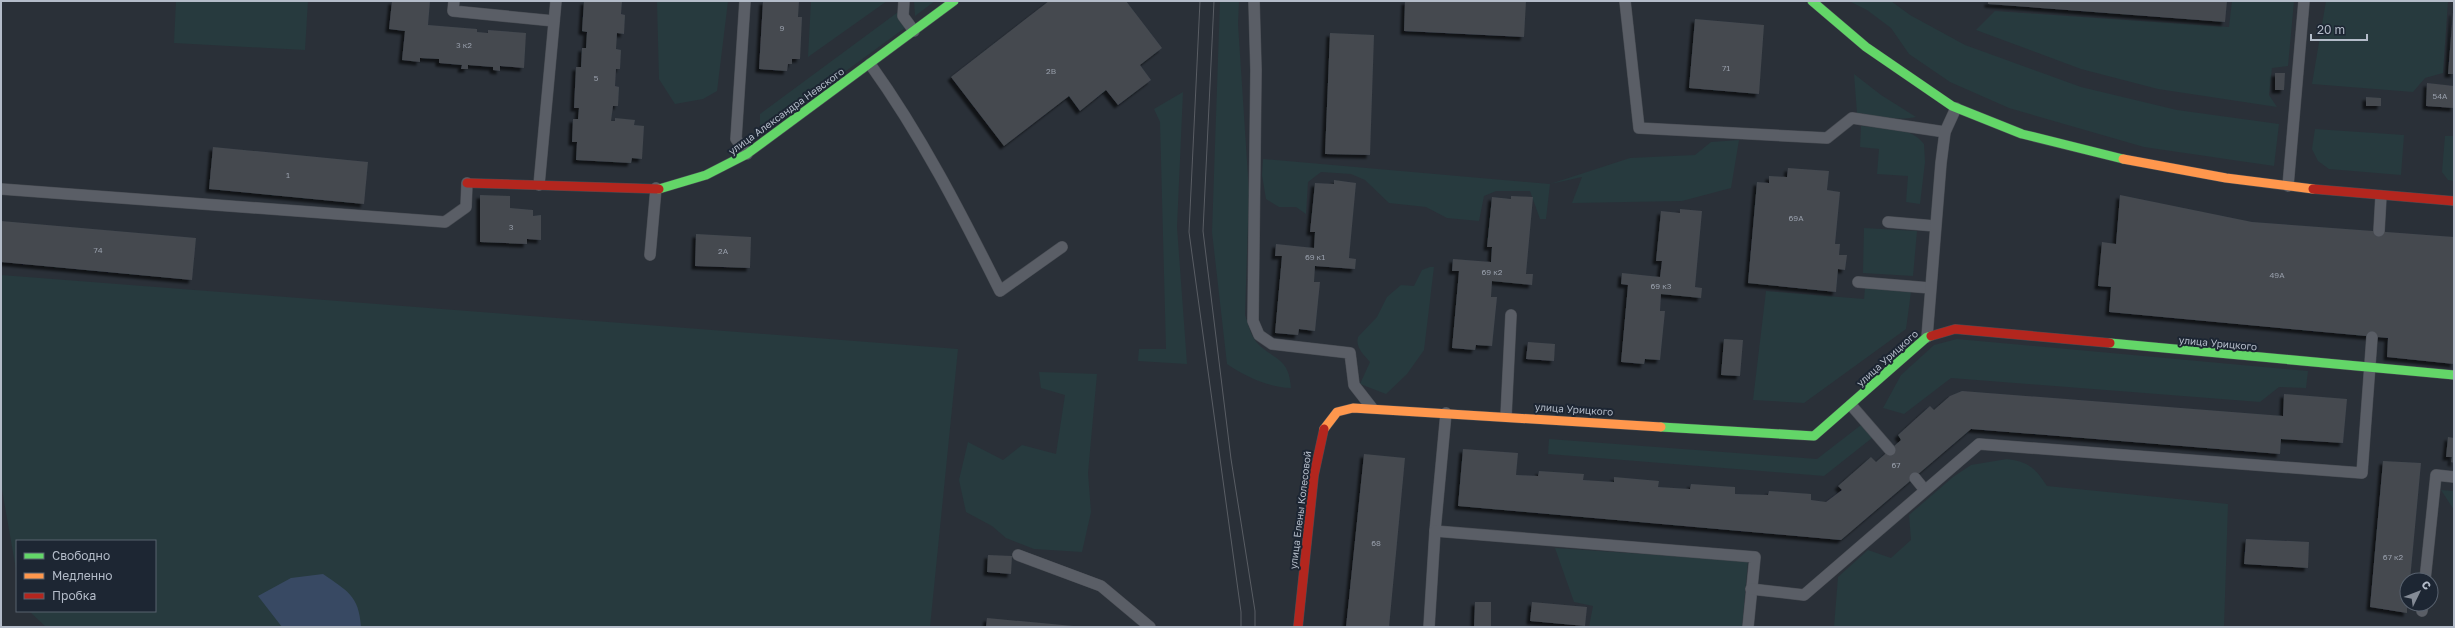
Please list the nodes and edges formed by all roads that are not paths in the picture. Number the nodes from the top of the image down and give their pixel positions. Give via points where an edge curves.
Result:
1 (454, 1) edge
2 (556, 1) edge
3 (745, 1) edge
4 (904, 1) edge
5 (954, 1) edge
6 (1254, 1) edge
7 (1625, 1) edge
8 (1812, 1) edge
9 (2304, 1) edge
10 (554, 21) junction
11 (914, 31) junction
12 (870, 64) junction
13 (1956, 108) junction
14 (1945, 132) junction
15 (747, 154) junction
16 (467, 183) joint
17 (539, 185) junction
18 (2288, 186) junction
19 (656, 188) junction
20 (1, 189) edge
21 (2381, 196) junction
22 (2454, 202) edge
23 (1888, 222) dead end
24 (1935, 226) junction
25 (2379, 231) dead end
26 (1062, 247) dead end
27 (650, 255) dead end
28 (1858, 282) dead end
29 (1930, 288) junction
30 (1512, 315) dead end
31 (1927, 337) junction
32 (2372, 337) dead end
33 (2369, 368) junction
34 (2454, 376) edge
35 (1851, 405) junction
36 (1372, 408) junction
37 (1446, 413) junction
38 (1506, 416) junction
39 (1890, 450) dead end
40 (2454, 477) edge
41 (1915, 478) dead end
42 (1924, 490) junction
43 (1435, 531) junction
44 (1018, 555) dead end
45 (2426, 572) edge
46 (1751, 589) junction
47 (1150, 627) edge
48 (1298, 627) edge
49 (1429, 627) edge
50 (1748, 627) edge

1 - 10 lane via 453,11
2 - 10 lane
3 - 15 lane via 736,139
4 - 11 lane via 903,16
5 - 11 street, улица Александра Невского
6 - 36 lane via 1254,321 1259,335 1272,344 1350,353 1354,385
7 - 14 lane via 1639,128 1827,138 1852,118
8 - 13 street via 1834,23 1889,66
9 - 18 lane
10 - 17 lane
11 - 12 street, улица Александра Невского
12 - 15 street, улица Александра Невского
12 - 26 lane via 892,95 955,200 1000,291
13 - 14 lane
13 - 18 street via 2035,139 2139,164
14 - 24 lane
15 - 19 street, улица Александра Невского via 686,184
16 - 17 street, улица Александра Невского
16 - 20 lane via 466,207 445,222
17 - 19 street, улица Александра Невского
18 - 21 street
19 - 27 lane
21 - 22 street
21 - 25 lane
23 - 24 lane
24 - 29 lane
28 - 29 lane
29 - 31 lane
30 - 38 lane
31 - 33 street, улица Урицкого via 1955,329
31 - 35 street, улица Урицкого
32 - 33 lane
33 - 34 street, улица Урицкого
33 - 42 lane via 2362,473 1979,444
35 - 38 street, улица Урицкого via 1814,436
35 - 39 lane
36 - 37 street, улица Урицкого
36 - 48 street, улица Елены Колесовой via 1353,408 1338,412 1325,425 1321,436 1314,475
37 - 38 street, улица Урицкого
37 - 43 lane
40 - 45 lane via 2436,476
41 - 42 lane
42 - 46 lane via 1804,595
43 - 46 lane via 1755,557
43 - 49 lane
44 - 47 lane via 1101,586
46 - 50 lane

